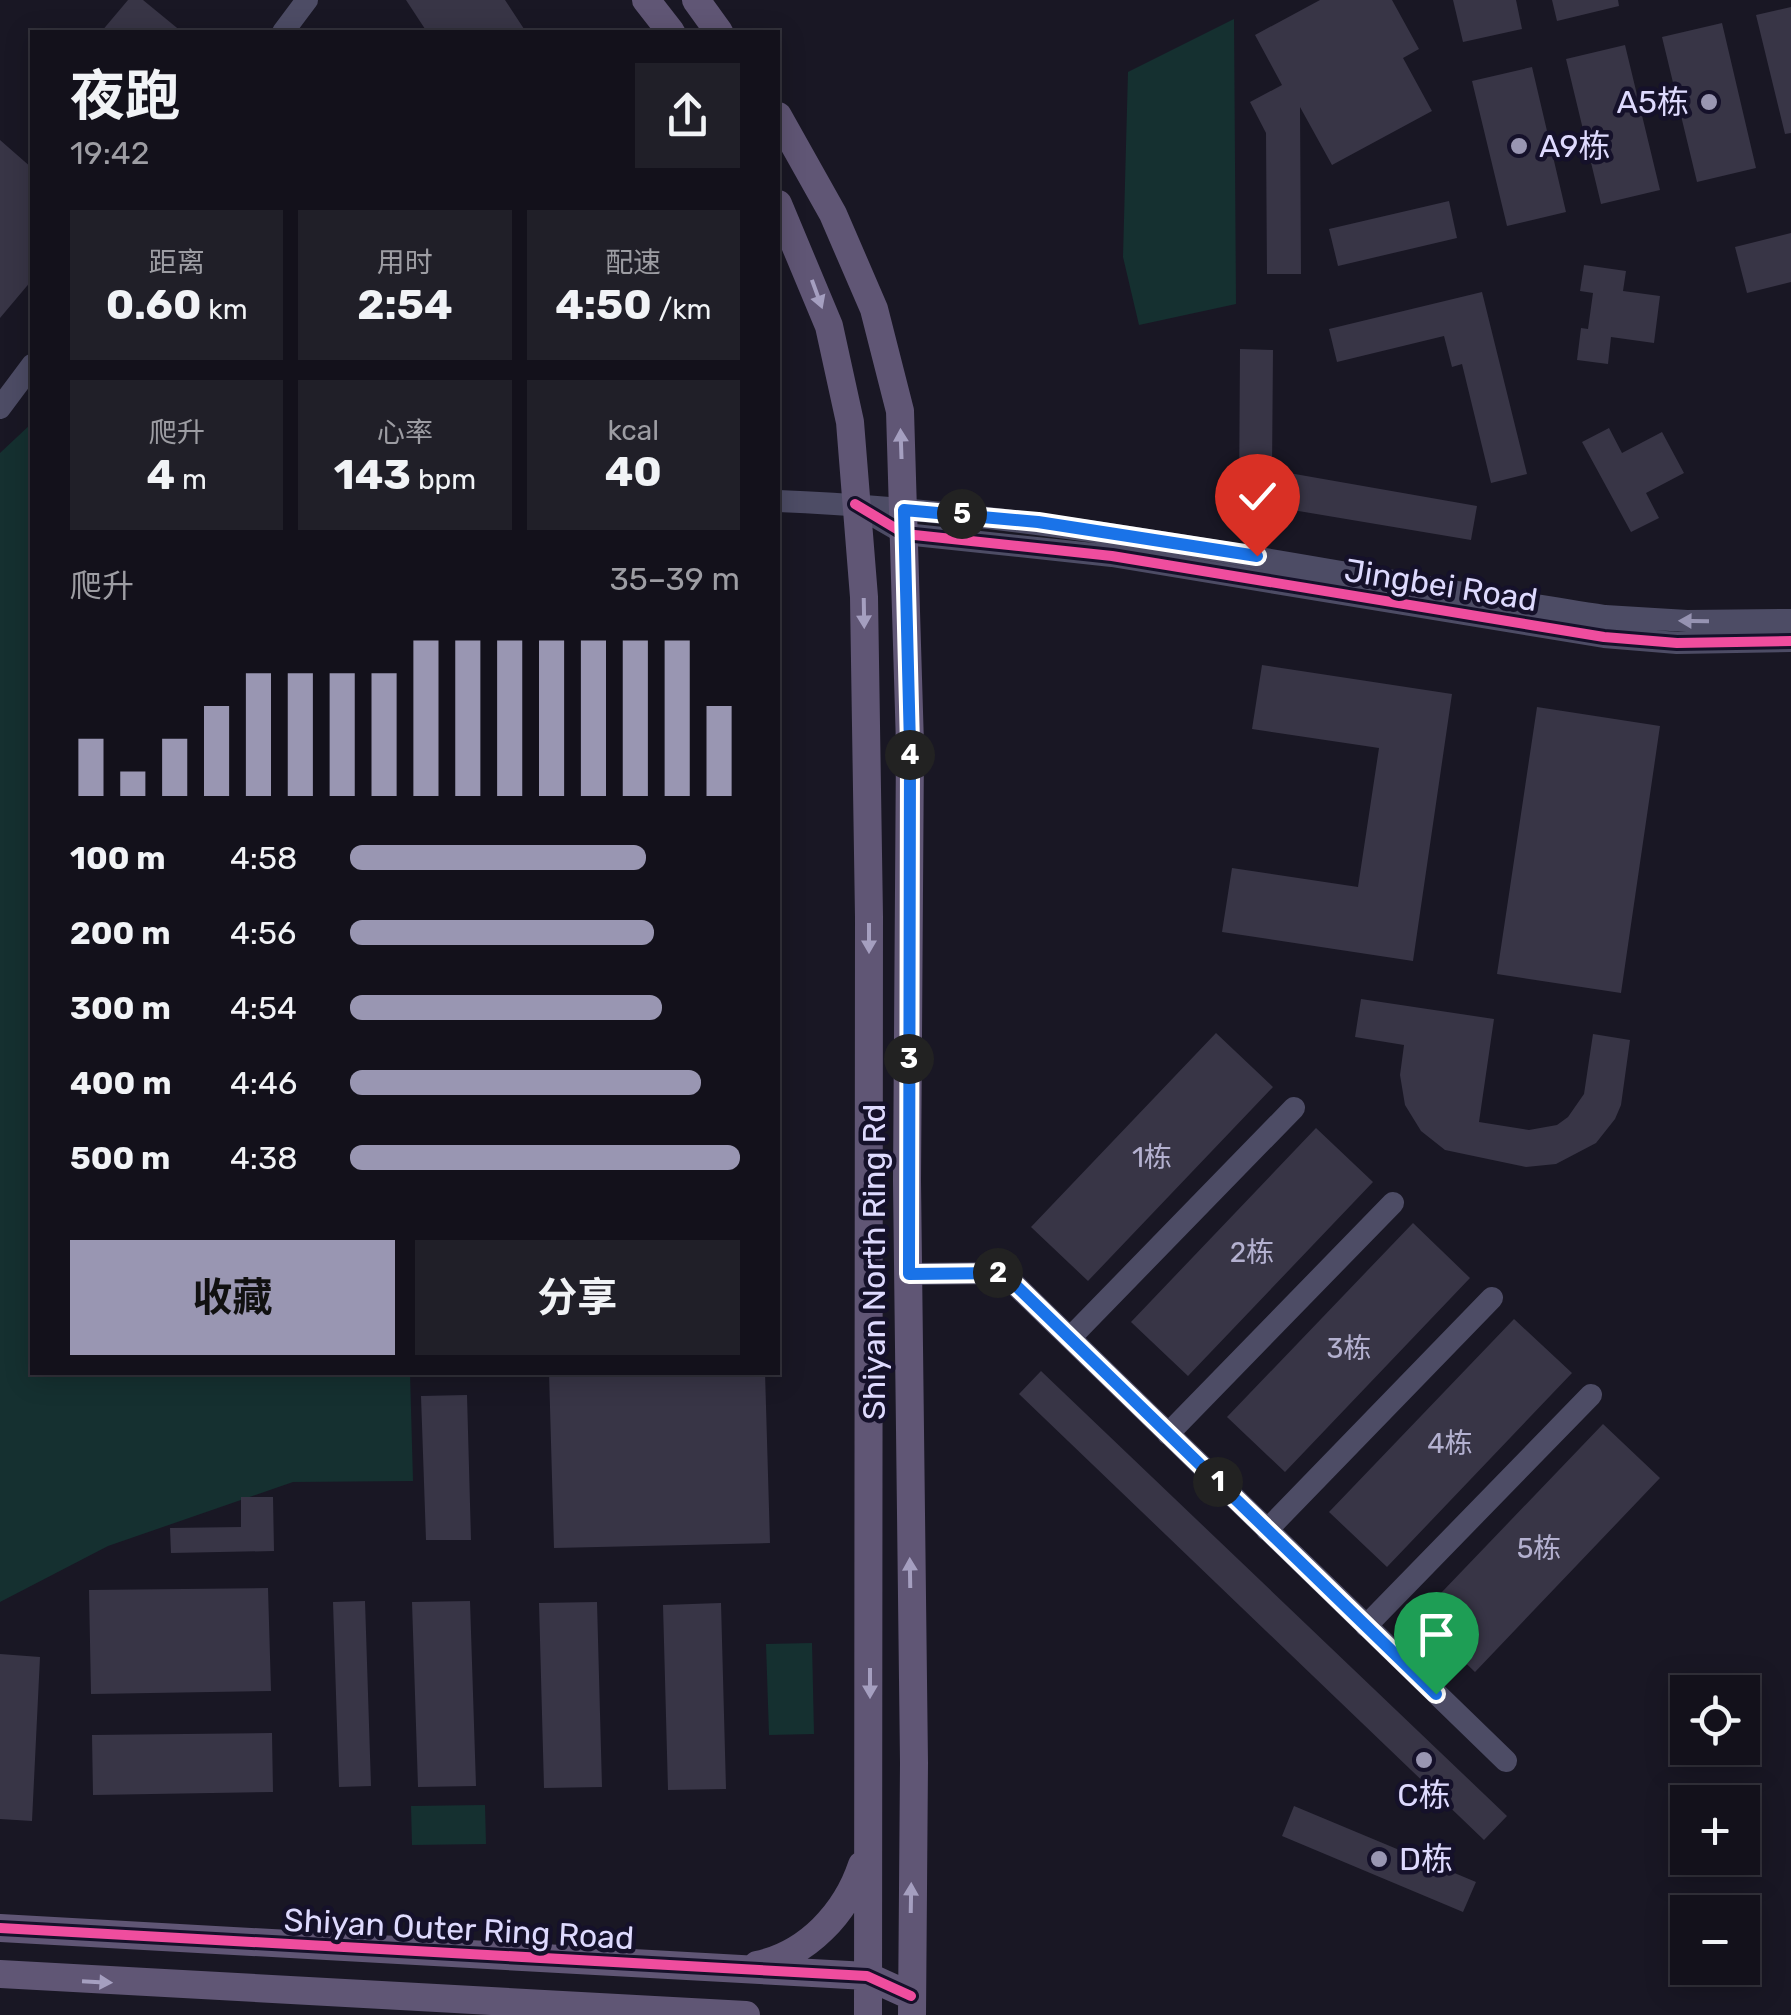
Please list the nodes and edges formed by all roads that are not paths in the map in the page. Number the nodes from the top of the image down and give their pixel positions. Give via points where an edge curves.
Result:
1 (307, 0) edge
2 (646, 0) edge
3 (696, 0) edge
4 (284, 30) edge
5 (669, 30) edge
6 (718, 30) edge
7 (780, 120) edge
8 (780, 209) edge
9 (30, 368) edge
10 (0, 408) edge
11 (780, 501) edge
12 (855, 504) junction
13 (904, 522) junction
14 (1791, 620) edge
15 (1791, 641) edge
16 (1294, 1108) dead end
17 (1393, 1203) dead end
18 (909, 1274) junction
19 (1492, 1298) dead end
20 (1070, 1338) junction
21 (1591, 1395) dead end
22 (1168, 1434) junction
23 (1267, 1530) junction
24 (1366, 1626) junction
25 (1506, 1761) dead end
26 (868, 1839) junction
27 (0, 1928) edge
28 (744, 1968) junction
29 (0, 1974) edge
30 (867, 1976) junction
31 (912, 2005) edge
32 (713, 2014) edge
33 (746, 2015) edge
34 (868, 2015) edge
35 (879, 2015) edge

1 - 4 street
2 - 5 main road
3 - 6 main road
13 -> 7 main road, Shiyan North Ring Rd via 900,411 874,309
8 -> 12 main road, Shiyan North Ring Rd via 829,326 850,422
9 - 10 street
11 - 12 street
12 - 13 street, Jingbei Road
12 -> 26 main road, Shiyan North Ring Rd via 864,597 870,935
14 -> 13 street, Jingbei Road via 1605,616 1038,522
13 - 15 street, Jingbei Road via 1604,637
13 - 18 main road, Shiyan North Ring Rd
16 - 20 street
17 - 22 street
18 - 20 street via 1003,1273
31 -> 18 main road, Shiyan North Ring Rd
19 - 23 street
20 - 22 street
21 - 24 street
22 - 23 street
23 - 24 street
24 - 25 street
26 - 28 main road via 850,1894 824,1928 787,1955
26 - 30 main road, Shiyan North Ring Rd
27 - 28 main road, Shiyan Outer Ring Road
28 - 30 main road, Shiyan Outer Ring Road
29 -> 32 main road
30 - 31 main road, Shiyan Outer Ring Road
30 - 34 main road, Shiyan North Ring Rd
31 - 35 main road
32 - 33 main road

